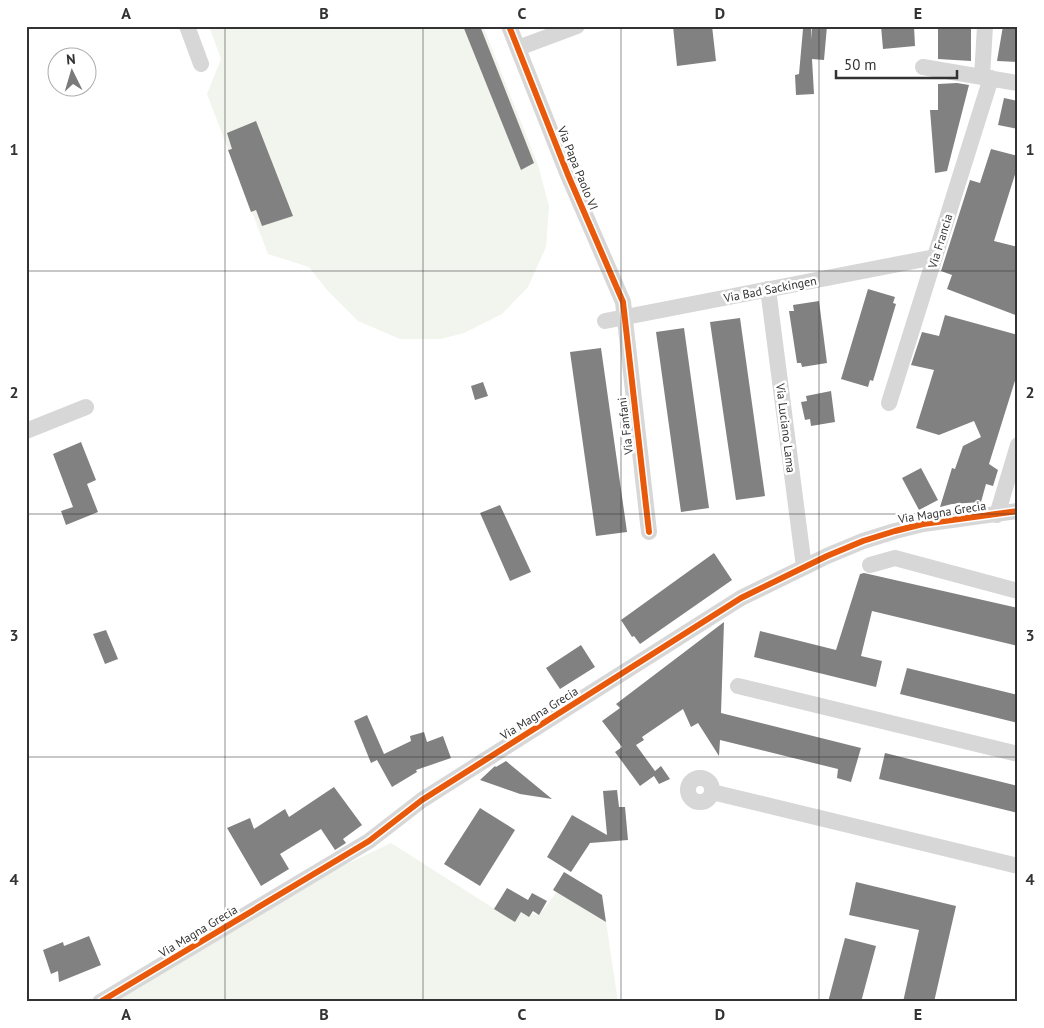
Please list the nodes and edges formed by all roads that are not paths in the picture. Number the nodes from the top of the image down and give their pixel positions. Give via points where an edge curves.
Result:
1 (187, 26) edge
2 (510, 26) edge
3 (577, 26) edge
4 (985, 26) edge
5 (518, 48) junction
6 (201, 64) dead end
7 (923, 67) dead end
8 (987, 78) junction
9 (1018, 83) edge
10 (935, 257) junction
11 (768, 289) junction
12 (624, 317) junction
13 (605, 321) dead end
14 (889, 403) dead end
15 (86, 406) dead end
16 (26, 431) edge
17 (1018, 445) edge
18 (1018, 511) edge
19 (997, 515) junction
20 (649, 532) dead end
21 (880, 535) junction
22 (888, 560) junction
23 (870, 564) dead end
24 (804, 567) junction
25 (1018, 591) edge
26 (738, 686) dead end
27 (1018, 754) edge
28 (712, 792) dead end
29 (1018, 866) edge
30 (100, 1002) edge

1 - 6 street
2 - 5 street, Via Papa Paolo VI
3 - 5 street
4 - 8 street, Via Francia
5 - 12 street, Via Papa Paolo VI via 568,176 623,302
7 - 8 street
8 - 9 street
8 - 10 street, Via Francia
10 - 11 street, Via Bad Sackingen
10 - 14 street, Via Francia
11 - 12 street, Via Bad Sackingen
11 - 24 street, Via Luciano Lama
12 - 13 street, Via Bad Sackingen
12 - 20 street, Via Fanfani
15 - 16 street
17 - 19 street
18 - 19 street, Via Magna Grecia
19 - 21 street, Via Magna Grecia via 922,524
21 - 22 street
21 - 24 street, Via Magna Grecia
22 - 23 street
22 - 25 street via 895,558
24 - 30 street, Via Magna Grecia via 741,598 422,800 368,842
26 - 27 street
28 - 29 street

